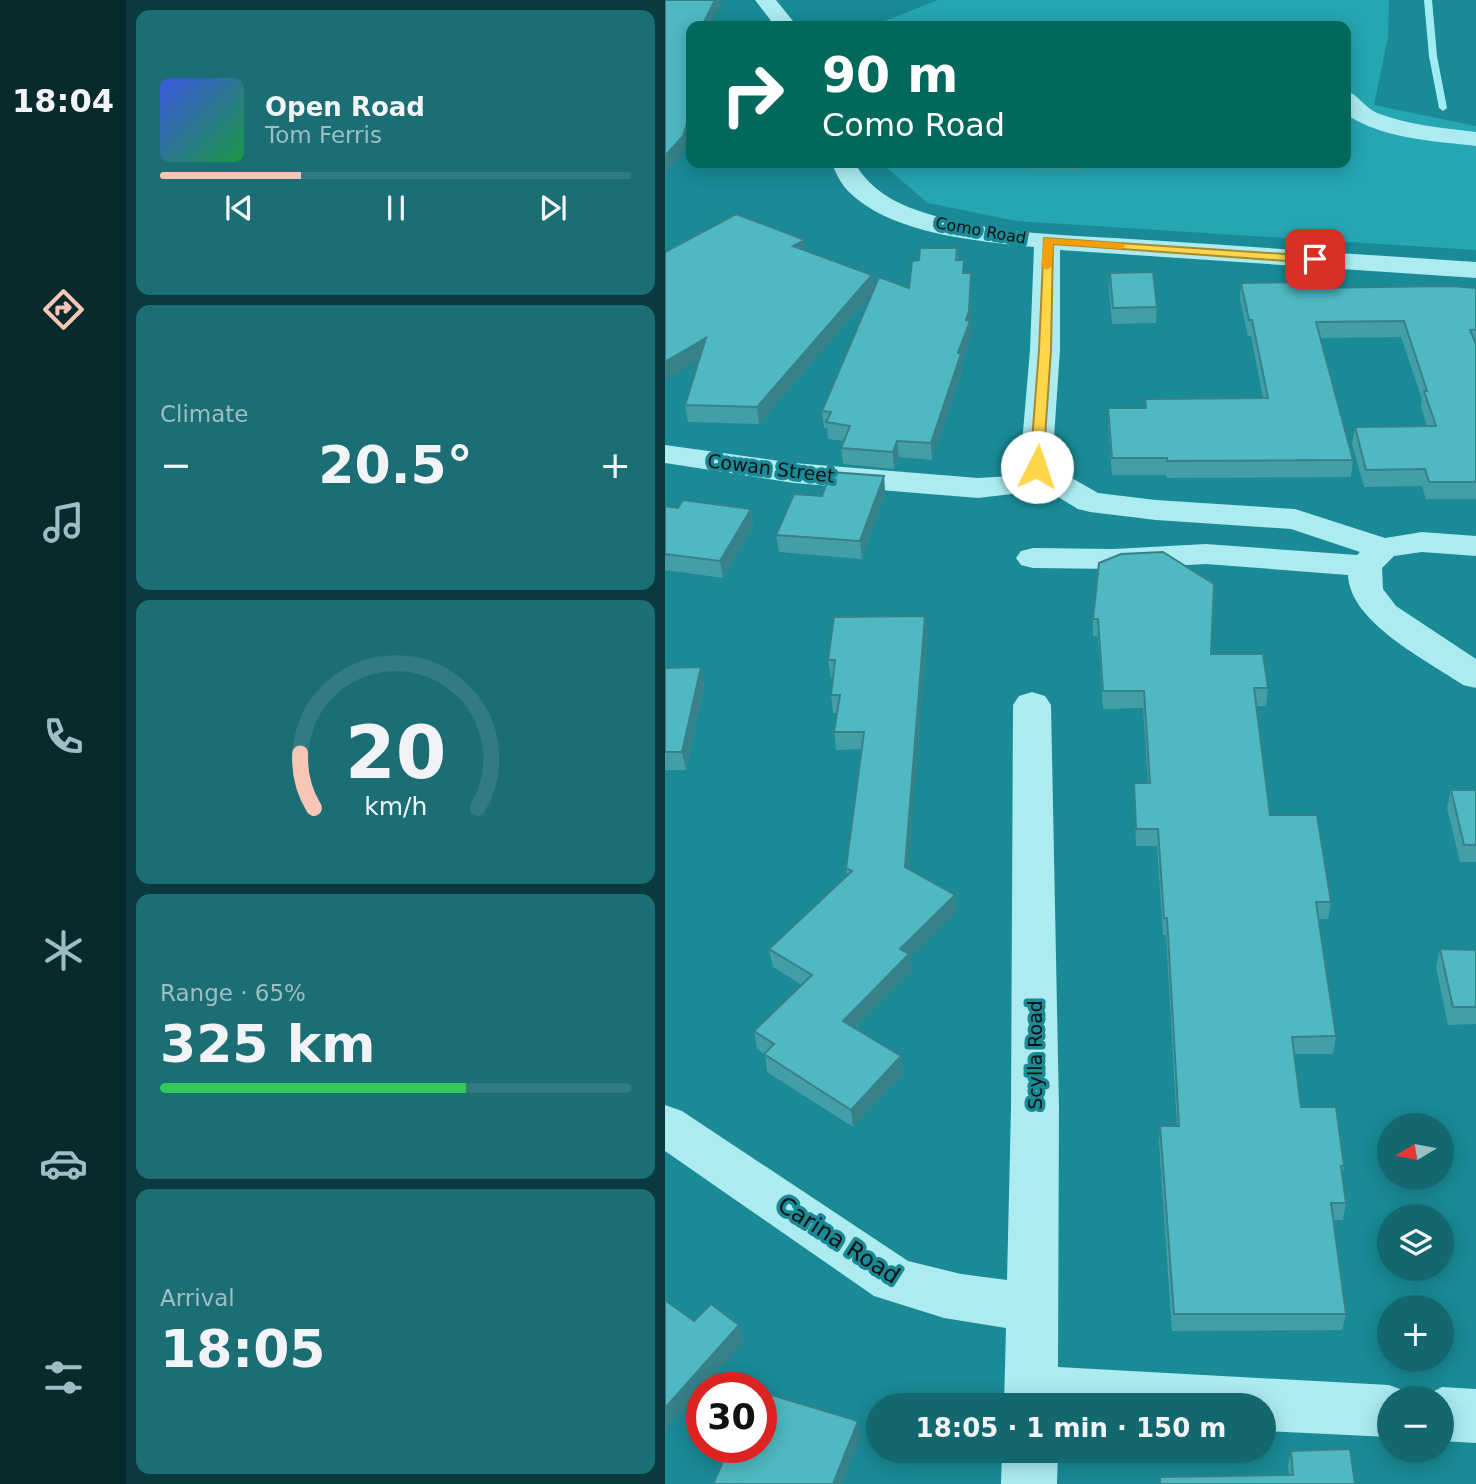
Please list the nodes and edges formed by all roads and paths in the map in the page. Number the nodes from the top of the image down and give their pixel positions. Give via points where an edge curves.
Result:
1 (765, 0) edge
2 (782, 21) edge
3 (1351, 105) edge
4 (1476, 139) edge
5 (846, 168) edge
6 (1048, 241) junction
7 (1476, 270) edge
8 (665, 454) edge
9 (1048, 475) junction
10 (1476, 546) edge
11 (1374, 557) junction
12 (1033, 558) dead end
13 (1476, 676) edge
14 (1032, 705) dead end
15 (665, 1125) edge
16 (1032, 1307) junction
17 (1031, 1393) edge
18 (1276, 1407) edge
19 (1377, 1411) edge
20 (1454, 1415) edge
21 (1476, 1416) edge
22 (1030, 1463) edge
23 (1029, 1484) edge

1 - 2 street
3 - 4 street via 1382,121
5 - 6 street, Como Road via 856,185 886,206 978,233
6 - 7 street, Como Road
6 - 9 street
8 - 9 street, Cowan Street via 794,473 978,488 1018,485
9 - 11 street via 1090,502 1295,519
10 - 11 street via 1422,542
11 - 12 street
11 - 13 street via 1366,589 1383,614
14 - 16 street, Scylla Road
15 - 16 street, Carina Road via 892,1279 942,1296
16 - 17 street, Scylla Road
18 - 19 street
20 - 21 street
22 - 23 street

